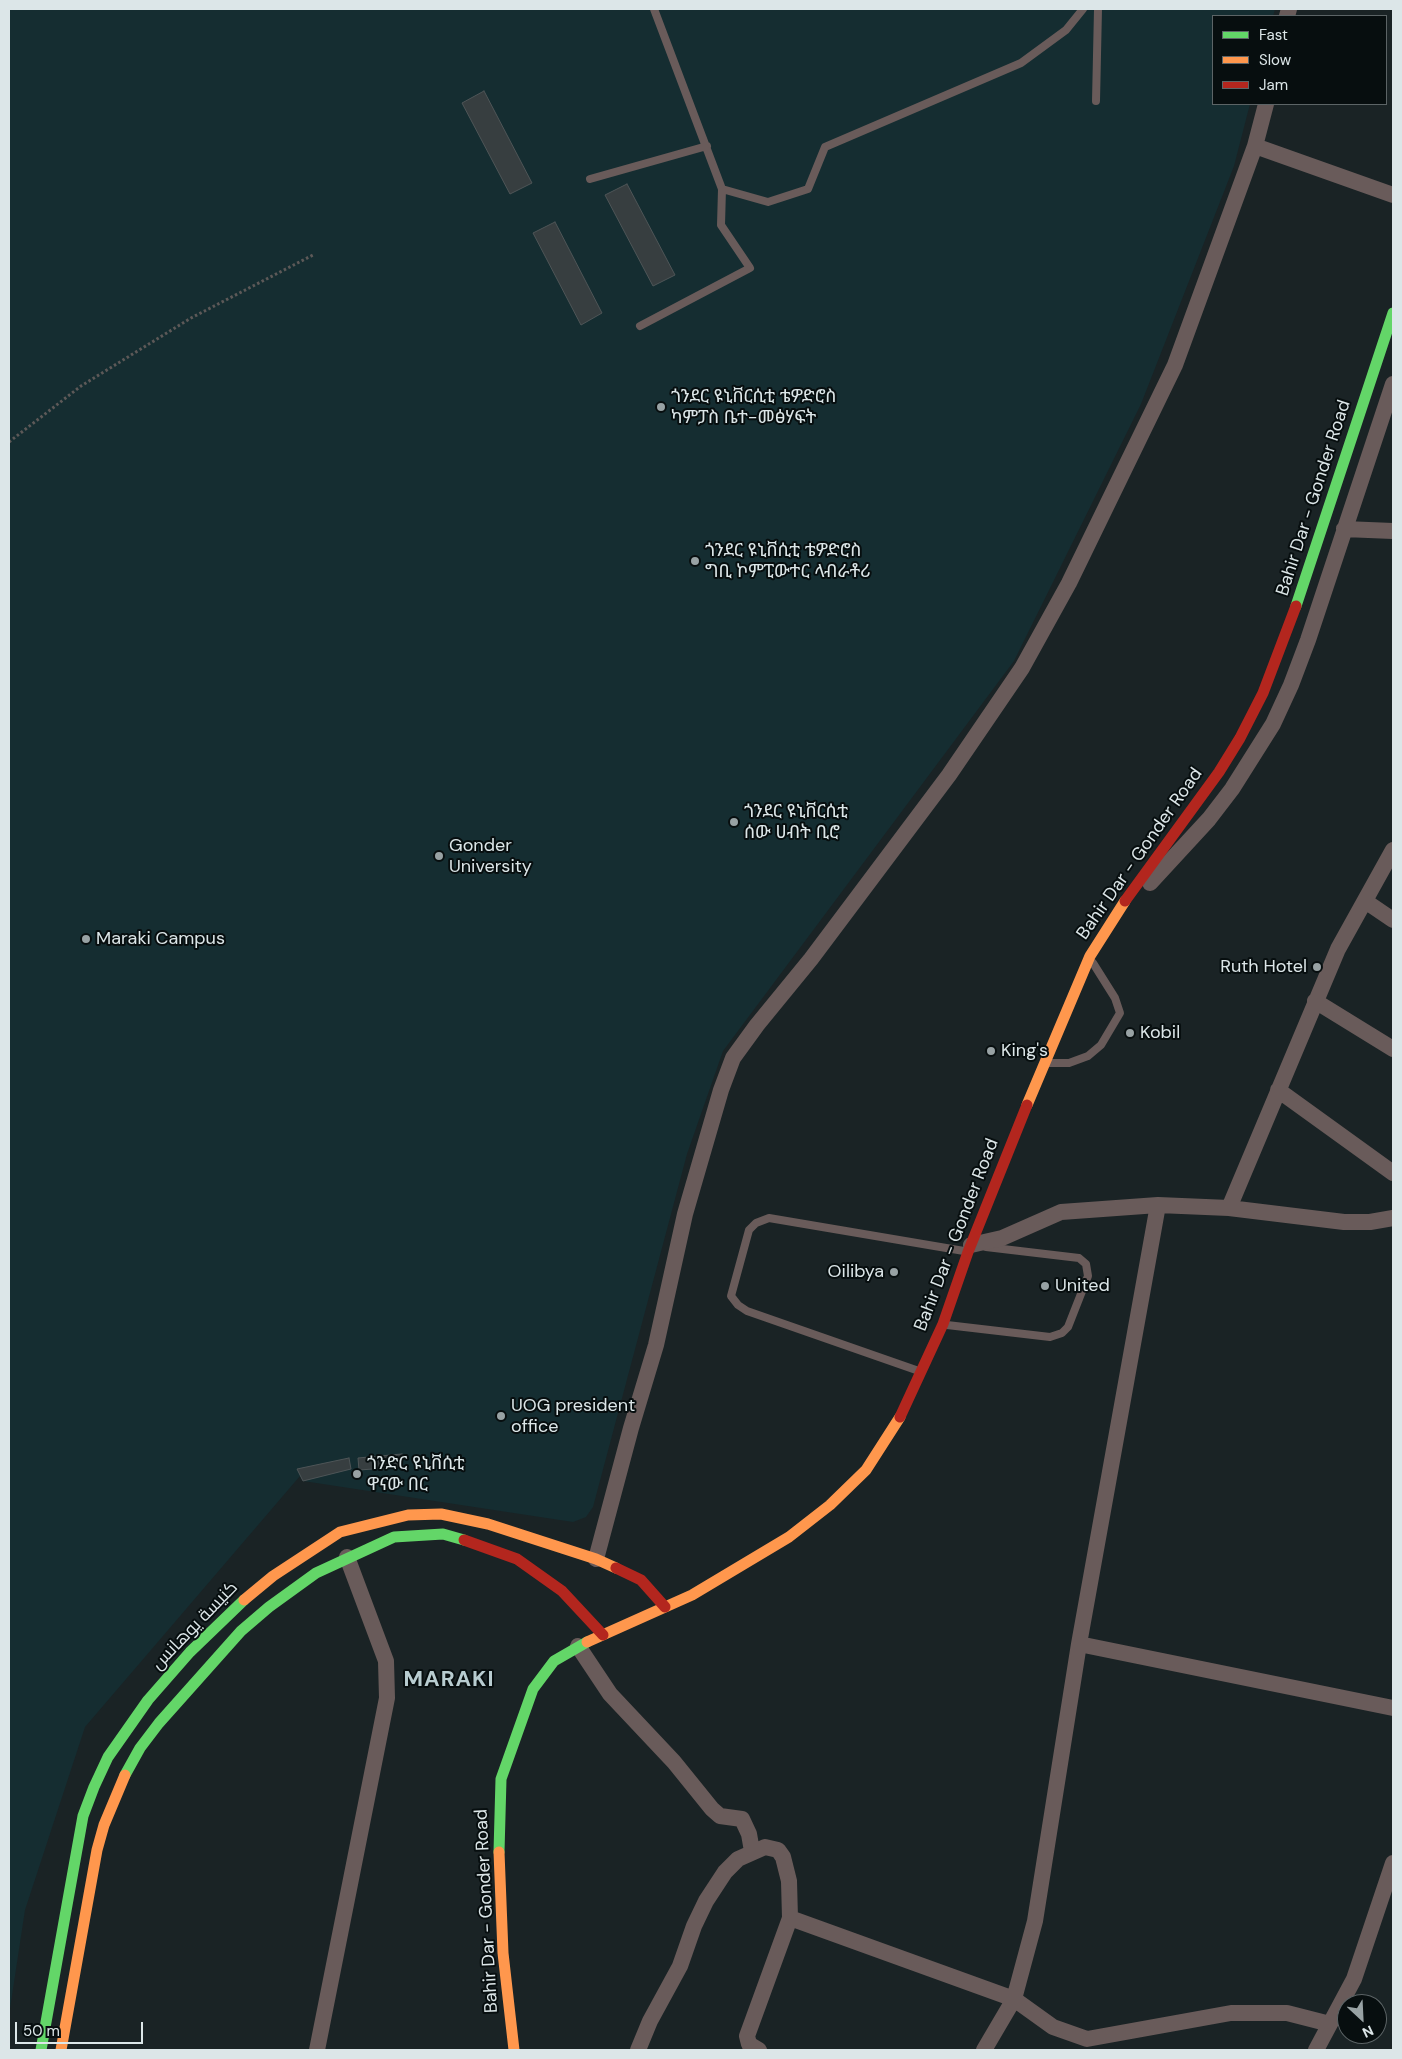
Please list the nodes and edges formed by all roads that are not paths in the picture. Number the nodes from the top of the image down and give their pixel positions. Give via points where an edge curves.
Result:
1 (654, 9) edge
2 (1083, 9) edge
3 (1098, 9) edge
4 (1096, 101) dead end
5 (1266, 105) edge
6 (707, 146) junction
7 (1255, 146) junction
8 (590, 179) dead end
9 (722, 189) junction
10 (1393, 195) edge
11 (1393, 313) edge
12 (640, 326) dead end
13 (1393, 384) edge
14 (1389, 410) edge
15 (1344, 530) junction
16 (1393, 531) edge
17 (1393, 850) edge
18 (1365, 901) junction
19 (1124, 902) junction
20 (1393, 920) edge
21 (1090, 956) junction
22 (1315, 1001) junction
23 (1393, 1049) edge
24 (1043, 1063) junction
25 (1278, 1090) junction
26 (1393, 1173) edge
27 (1158, 1204) junction
28 (1229, 1208) junction
29 (1393, 1218) edge
30 (970, 1248) junction
31 (943, 1324) junction
32 (922, 1372) junction
33 (441, 1514) junction
34 (439, 1534) junction
35 (347, 1557) junction
36 (596, 1559) junction
37 (236, 1606) junction
38 (665, 1607) junction
39 (252, 1622) junction
40 (603, 1635) junction
41 (1080, 1644) junction
42 (578, 1646) junction
43 (1393, 1708) edge
44 (752, 1851) junction
45 (1393, 1863) edge
46 (790, 1918) junction
47 (1014, 1999) junction
48 (1330, 2024) junction
49 (41, 2050) edge
50 (61, 2050) edge
51 (317, 2050) edge
52 (514, 2050) edge
53 (638, 2050) edge
54 (760, 2050) edge
55 (984, 2050) edge
56 (1316, 2050) edge

1 - 6 lane
2 - 9 lane via 1066,30 1021,63 825,147 808,189 768,202
3 - 4 lane
5 - 7 street
6 - 8 lane
6 - 9 lane
7 - 10 street
7 - 36 street via 1175,365 1085,555 1022,668 949,775 733,1058 685,1214 656,1346
9 - 12 lane via 721,225 750,268
11 - 19 main road, Bahir Dar - Gonder Road via 1311,562 1263,693 1219,772
13 - 14 street
14 - 15 street
15 - 16 street
15 - 19 street via 1294,676 1273,724 1209,819 1154,881
17 - 18 street
18 - 20 street
18 - 22 street
19 - 21 main road, Bahir Dar - Gonder Road
21 - 24 main road, Bahir Dar - Gonder Road
21 - 24 lane via 1115,998 1120,1013 1101,1045 1088,1056 1069,1063
22 - 23 street
22 - 25 street
24 - 30 main road, Bahir Dar - Gonder Road
25 - 26 street
25 - 28 street
27 - 28 street
27 - 30 street via 1060,1212 1002,1238
27 - 41 street
28 - 29 street via 1344,1222
30 - 31 main road, Bahir Dar - Gonder Road
30 - 31 lane via 1079,1258 1086,1264 1088,1276 1068,1327 1050,1337
30 - 32 lane via 768,1218 756,1222 749,1230 731,1296 738,1305 747,1311
31 - 32 main road, Bahir Dar - Gonder Road
32 - 38 main road, Bahir Dar - Gonder Road via 894,1429 866,1470 830,1505 788,1537 692,1595
33 - 34 main road
33 - 36 main road, كنيسة يوهانس via 488,1524
33 - 37 main road, كنيسة يوهانس via 408,1515 340,1532 273,1576
34 - 35 main road via 394,1537
34 - 40 main road via 463,1538 517,1559 562,1591
35 - 39 main road via 316,1573
35 - 51 street via 386,1661 387,1698
36 - 38 main road, كنيسة يوهانس via 642,1580
37 - 39 main road
37 - 49 main road, كنيسة يوهانس via 148,1700 119,1738 94,1787 83,1816 72,1870
38 - 40 main road, Bahir Dar - Gonder Road
39 - 50 main road via 140,1748 114,1800 97,1850
40 - 42 main road, Bahir Dar - Gonder Road
41 - 43 street
41 - 47 street via 1035,1921
42 - 44 street via 610,1694 674,1762 712,1810 720,1816 742,1819
42 - 52 main road, Bahir Dar - Gonder Road via 554,1661 533,1689 501,1779 498,1829 503,1954
44 - 46 street via 765,1847 778,1850 783,1857 789,1881
44 - 53 street via 738,1859 726,1872 706,1901 680,1966
45 - 48 street via 1354,1979
46 - 47 street
46 - 54 street via 747,2036 749,2044
47 - 48 street via 1053,2027 1087,2039 1232,2013 1287,2013
47 - 55 street
48 - 56 street

